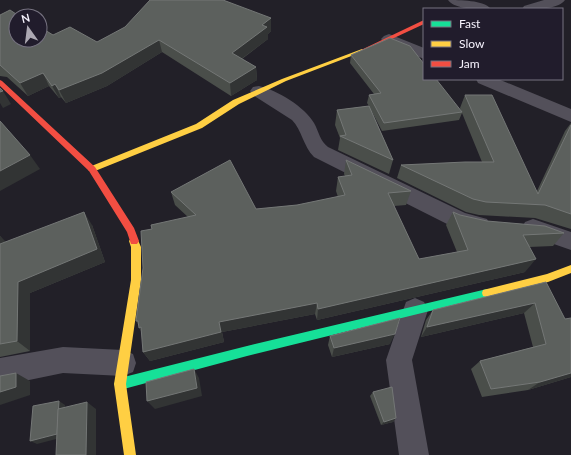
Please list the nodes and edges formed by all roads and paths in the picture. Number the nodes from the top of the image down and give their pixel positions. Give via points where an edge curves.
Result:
1 (455, 0) edge
2 (558, 0) edge
3 (481, 8) edge
4 (532, 8) edge
5 (423, 22) edge
6 (389, 39) junction
7 (423, 54) edge
8 (486, 80) edge
9 (0, 82) edge
10 (259, 91) junction
11 (571, 116) edge
12 (92, 169) junction
13 (497, 226) edge
14 (518, 226) edge
15 (571, 241) edge
16 (571, 269) edge
17 (415, 310) junction
18 (0, 372) edge
19 (121, 374) junction
20 (130, 455) edge
21 (414, 455) edge

1 - 3 street
2 - 4 street
5 - 6 street
6 - 7 street
6 - 10 street
8 - 11 street
9 - 12 street
10 - 12 street via 236,102 199,126
10 - 13 street via 299,116 307,126 314,145 321,152 461,221
12 - 19 street via 131,231 136,248 136,280
14 - 15 street via 545,231
16 - 17 street via 548,278
17 - 19 street via 254,349
17 - 21 street via 399,360
18 - 19 street via 63,360
19 - 20 street

